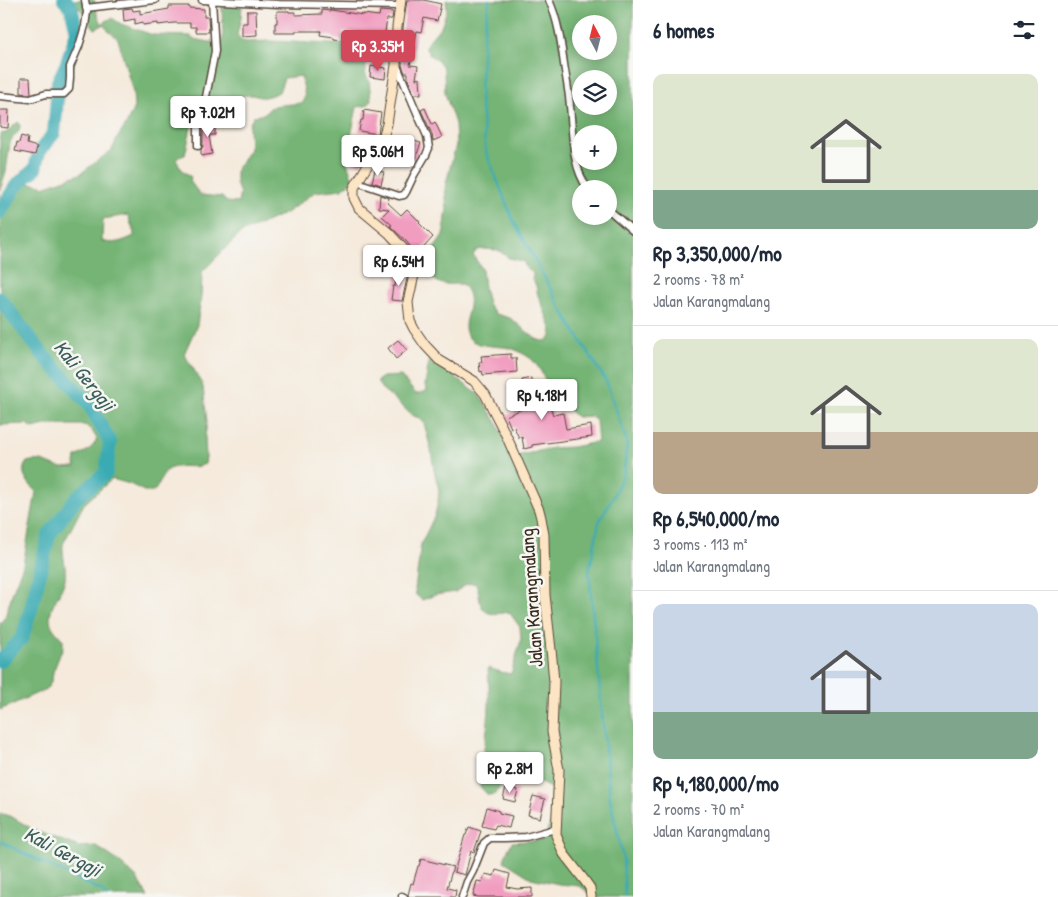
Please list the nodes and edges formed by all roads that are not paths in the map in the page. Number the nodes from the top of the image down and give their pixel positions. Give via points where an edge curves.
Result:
1 (85, 0) edge
2 (155, 0) edge
3 (202, 0) edge
4 (212, 0) edge
5 (549, 0) edge
6 (279, 2) edge
7 (314, 2) edge
8 (401, 3) edge
9 (86, 8) junction
10 (396, 64) junction
11 (0, 96) edge
12 (203, 112) junction
13 (219, 122) dead end
14 (198, 146) dead end
15 (583, 180) edge
16 (357, 182) junction
17 (617, 217) edge
18 (633, 231) edge
19 (556, 829) junction
20 (462, 897) edge
21 (591, 897) edge

1 - 9 street
2 - 9 street
3 - 4 street
4 - 6 street
4 - 12 street via 215,51
5 - 15 street via 556,14 575,158
6 - 7 street
7 - 8 street
8 - 10 street
9 - 11 street via 85,26 70,67 69,89 62,94 24,100
10 - 16 street via 382,141
10 - 16 street via 427,136 429,148 404,195
12 - 13 street
12 - 14 street via 198,125
16 - 19 street, Jalan Karangmalang via 353,193 358,208 389,233 411,258 414,275 408,302 414,329 439,360 474,381 485,394 542,518 545,596 554,682 552,732 559,770
17 - 18 street
19 - 20 street via 487,840
19 - 21 street, Jalan Karangmalang via 564,854 590,888

